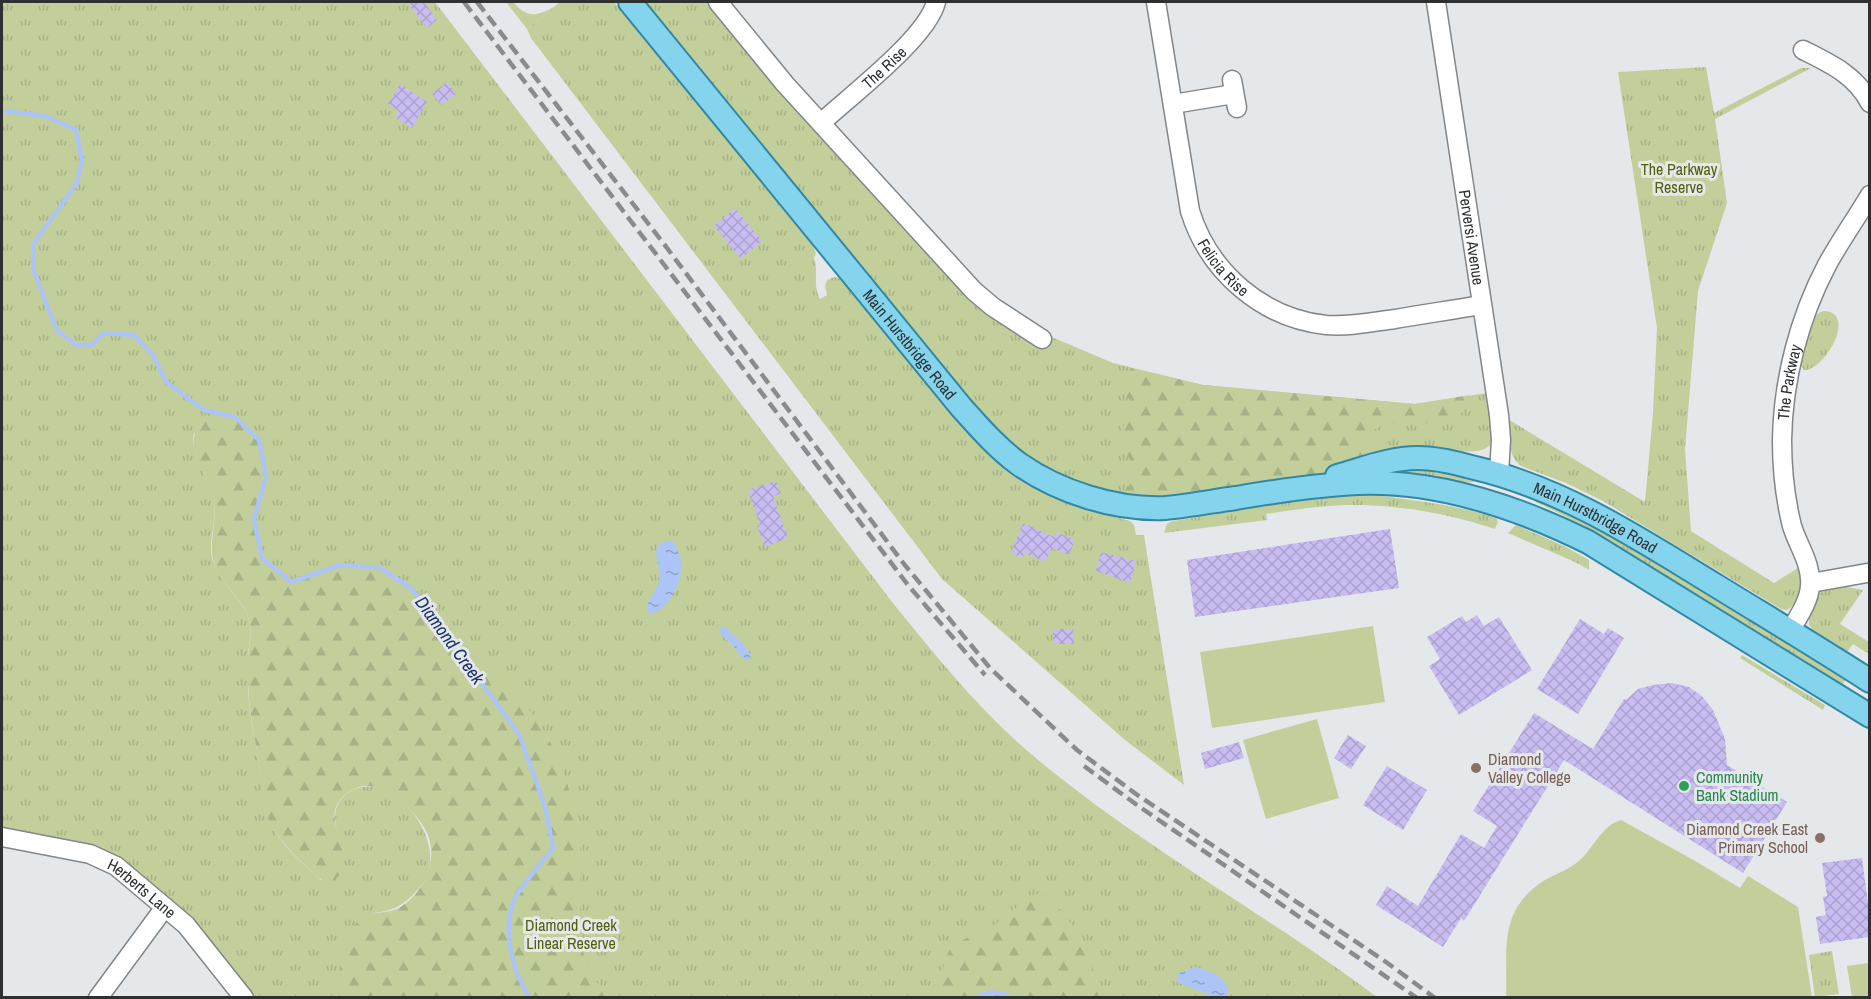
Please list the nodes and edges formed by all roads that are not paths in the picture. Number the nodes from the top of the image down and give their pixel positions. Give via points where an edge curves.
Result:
1 (630, 2) edge
2 (718, 2) edge
3 (936, 2) edge
4 (1156, 2) edge
5 (1436, 2) edge
6 (1803, 50) dead end
7 (1234, 94) dead end
8 (1869, 103) edge
9 (1173, 104) junction
10 (821, 123) junction
11 (1869, 195) edge
12 (1481, 305) junction
13 (1042, 339) dead end
14 (1499, 473) junction
15 (1289, 489) junction
16 (1495, 503) junction
17 (1867, 573) dead end
18 (1811, 584) junction
19 (1790, 631) junction
20 (1869, 681) edge
21 (1869, 716) edge
22 (2, 837) edge
23 (165, 907) junction
24 (99, 998) edge
25 (244, 998) edge

1 - 15 main road, Main Hurstbridge Road via 954,399 1018,463 1062,487 1126,505 1163,508
2 - 10 street
3 - 10 street, The Rise via 927,22 907,45
4 - 9 street, Felicia Rise
5 - 12 street, Perversi Avenue
6 - 8 street via 1846,75
7 - 9 street
9 - 12 street, Felicia Rise via 1195,225 1223,271 1257,300 1280,313 1327,325
10 - 13 street via 974,291
11 - 18 street, The Parkway via 1819,282 1801,330 1787,388 1782,440 1785,486 1793,528
12 - 14 street, Perversi Avenue via 1500,423
14 - 15 main road, Main Hurstbridge Road via 1413,458
14 - 16 main road
14 - 19 main road, Main Hurstbridge Road via 1591,510
15 - 16 main road, Main Hurstbridge Road via 1359,483 1402,485
16 - 21 main road, Main Hurstbridge Road via 1588,542
17 - 18 street
18 - 19 street
19 - 20 main road, Main Hurstbridge Road
22 - 23 street, Herberts Lane via 99,857 116,866
23 - 24 street
23 - 25 street, Herberts Lane via 186,925

